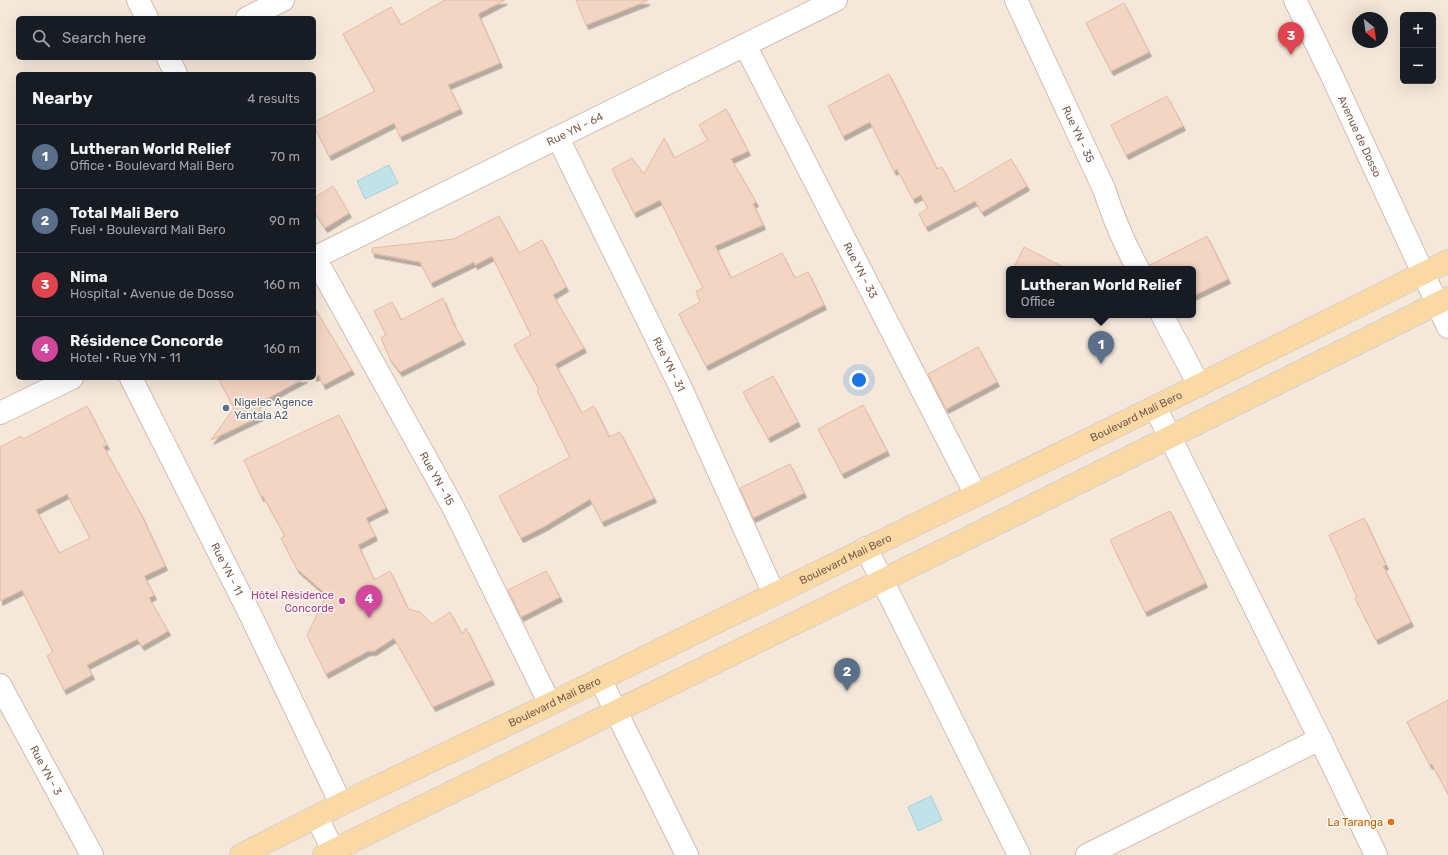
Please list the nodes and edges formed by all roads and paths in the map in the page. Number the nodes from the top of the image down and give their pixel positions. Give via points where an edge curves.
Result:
1 (138, 0) edge
2 (283, 0) edge
3 (836, 0) edge
4 (1016, 0) edge
5 (1295, 0) edge
6 (146, 16) edge
7 (251, 16) edge
8 (745, 45) junction
9 (169, 60) edge
10 (175, 72) edge
11 (558, 138) junction
12 (316, 258) edge
13 (316, 260) edge
14 (1448, 261) edge
15 (1136, 266) edge
16 (1422, 274) junction
17 (1442, 301) edge
18 (1164, 318) edge
19 (1448, 327) edge
20 (68, 380) edge
21 (132, 380) edge
22 (1199, 385) junction
23 (1155, 407) junction
24 (0, 413) edge
25 (1169, 438) junction
26 (976, 496) junction
27 (866, 548) junction
28 (882, 581) junction
29 (774, 594) junction
30 (600, 679) junction
31 (0, 685) edge
32 (550, 704) junction
33 (615, 712) junction
34 (1320, 739) junction
35 (341, 804) junction
36 (317, 817) junction
37 (331, 853) edge
38 (92, 855) edge
39 (241, 855) edge
40 (687, 855) edge
41 (1019, 855) edge
42 (1087, 855) edge
43 (1376, 855) edge

1 - 6 street
2 - 7 street
3 - 8 street, Rue YN - 64
4 - 15 street, Rue YN - 35
5 - 16 street, Avenue de Dosso
8 - 11 street, Rue YN - 64
8 - 26 street, Rue YN - 33
9 - 10 street
11 - 12 street, Rue YN - 64
11 - 29 street, Rue YN - 31 via 680,386
13 - 32 street, Rue YN - 15 via 453,507
14 - 16 main road, Boulevard Mali Bero
16 - 17 street, Avenue de Dosso
16 - 22 main road, Boulevard Mali Bero
17 - 19 street, Avenue de Dosso
17 - 25 main road
18 - 22 street
20 - 24 street
21 - 35 street, Rue YN - 11 via 250,614
22 - 23 main road, Boulevard Mali Bero
23 - 25 street
23 - 26 main road, Boulevard Mali Bero
25 - 28 main road
25 - 34 street
26 - 27 main road, Boulevard Mali Bero
27 - 28 street
27 - 29 main road, Boulevard Mali Bero
28 - 33 main road
28 - 41 street
29 - 30 main road, Boulevard Mali Bero
30 - 32 main road, Boulevard Mali Bero
30 - 33 street
31 - 38 street, Rue YN - 3
32 - 35 main road, Boulevard Mali Bero
33 - 37 main road
33 - 40 street
34 - 42 street
34 - 43 street
35 - 36 main road, Boulevard Mali Bero
36 - 37 street
36 - 39 main road, Boulevard Mali Bero

